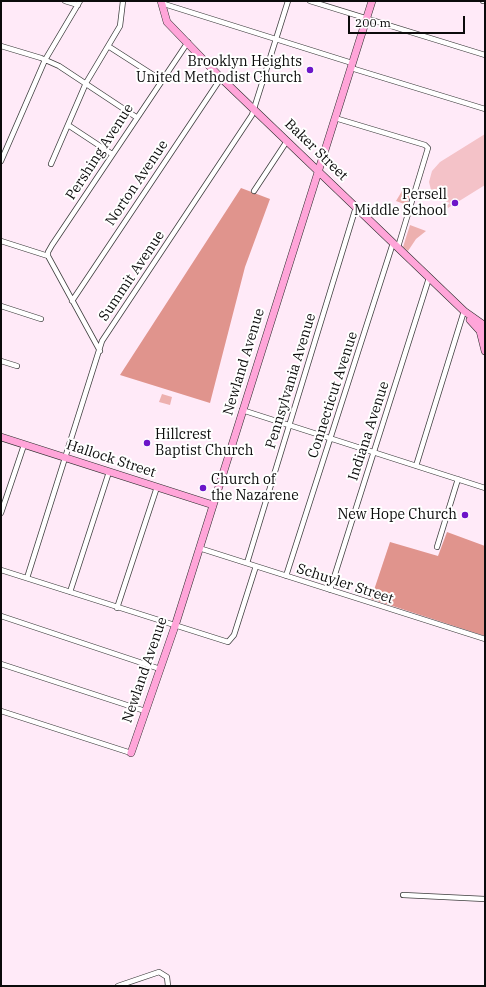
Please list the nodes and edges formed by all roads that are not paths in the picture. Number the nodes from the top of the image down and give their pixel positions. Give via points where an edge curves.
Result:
1 (65, 1) edge
2 (123, 1) edge
3 (288, 1) edge
4 (310, 1) edge
5 (372, 1) edge
6 (161, 2) edge
7 (79, 3) edge
8 (366, 19) junction
9 (277, 39) junction
10 (188, 42) junction
11 (1, 46) edge
12 (108, 46) junction
13 (485, 55) edge
14 (45, 60) junction
15 (352, 66) junction
16 (221, 78) junction
17 (160, 80) junction
18 (86, 83) junction
19 (254, 109) junction
20 (485, 109) edge
21 (136, 117) junction
22 (335, 118) junction
23 (68, 124) junction
24 (287, 141) junction
25 (112, 154) junction
26 (1, 161) edge
27 (51, 164) dead end
28 (318, 170) junction
29 (254, 191) dead end
30 (356, 207) junction
31 (1, 241) edge
32 (395, 245) junction
33 (48, 256) junction
34 (429, 278) junction
35 (72, 301) junction
36 (1, 306) edge
37 (464, 311) junction
38 (474, 318) junction
39 (485, 318) edge
40 (41, 319) dead end
41 (485, 329) edge
42 (484, 348) edge
43 (100, 352) junction
44 (1, 361) edge
45 (16, 366) dead end
46 (242, 410) junction
47 (289, 425) junction
48 (1, 438) edge
49 (331, 438) junction
50 (24, 445) junction
51 (373, 452) junction
52 (66, 459) junction
53 (416, 466) junction
54 (109, 472) junction
55 (458, 480) junction
56 (157, 487) junction
57 (485, 488) edge
58 (213, 505) junction
59 (1, 514) edge
60 (437, 547) dead end
61 (199, 548) junction
62 (247, 563) junction
63 (256, 566) junction
64 (1, 570) edge
65 (286, 576) junction
66 (28, 578) junction
67 (330, 590) junction
68 (70, 592) junction
69 (117, 608) junction
70 (1, 616) edge
71 (175, 626) junction
72 (485, 639) edge
73 (1, 664) edge
74 (160, 670) junction
75 (1, 711) edge
76 (145, 711) junction
77 (131, 753) joint
78 (403, 895) dead end
79 (485, 899) edge
80 (118, 986) edge
81 (168, 986) edge

1 - 7 street
2 - 12 street via 120,26
3 - 9 street, Summit Avenue
4 - 8 street
5 - 8 street, Newland Avenue
6 - 9 street
6 - 10 street, Baker Street via 167,22
7 - 14 street
8 - 13 street
8 - 15 street, Newland Avenue
9 - 15 street
9 - 19 street, Summit Avenue
10 - 16 street, Baker Street
10 - 17 street, Pershing Avenue
11 - 14 street
12 - 17 street
12 - 18 street
14 - 18 street
14 - 26 street
15 - 20 street
15 - 22 street, Newland Avenue
16 - 19 street, Baker Street
16 - 35 street, Norton Avenue
17 - 21 street, Pershing Avenue
18 - 21 street
18 - 23 street
19 - 24 street, Baker Street
19 - 43 street, Summit Avenue via 231,148 102,341
21 - 25 street, Pershing Avenue
22 - 28 street, Newland Avenue
22 - 32 street, Connecticut Avenue via 428,148
23 - 25 street
23 - 27 street
24 - 28 street, Baker Street
24 - 29 street
25 - 33 street, Pershing Avenue via 52,245
28 - 30 street, Baker Street
28 - 46 street, Newland Avenue
30 - 32 street, Baker Street
30 - 47 street, Pennsylvania Avenue
31 - 33 street
32 - 34 street, Baker Street
32 - 49 street, Connecticut Avenue
33 - 35 street
34 - 37 street, Baker Street
34 - 51 street, Indiana Avenue
35 - 43 street
36 - 40 street
37 - 38 street, Baker Street
37 - 42 street, Baker Street via 478,327
37 - 53 street
38 - 39 street
38 - 41 street, Baker Street
41 - 42 street
43 - 52 street, Summit Avenue
44 - 45 street
46 - 47 street
46 - 58 street, Newland Avenue
47 - 49 street
47 - 62 street, Pennsylvania Avenue
48 - 50 street, Hallock Street
49 - 51 street
49 - 65 street, Connecticut Avenue
50 - 52 street, Hallock Street
50 - 59 street
51 - 53 street
51 - 67 street, Indiana Avenue
52 - 54 street, Hallock Street
52 - 66 street, Summit Avenue
53 - 55 street
54 - 56 street, Hallock Street
54 - 68 street
55 - 57 street
55 - 60 street
56 - 58 street, Hallock Street
56 - 69 street
58 - 61 street, Newland Avenue
61 - 62 street, Schuyler Street
61 - 71 street, Newland Avenue
62 - 63 street, Schuyler Street
63 - 65 street, Schuyler Street
63 - 71 street via 231,641 222,641
64 - 66 street
65 - 67 street, Schuyler Street
66 - 68 street
67 - 72 street, Schuyler Street
68 - 69 street
69 - 71 street
70 - 74 street
71 - 74 street, Newland Avenue
73 - 76 street
74 - 76 street, Newland Avenue
75 - 77 street
76 - 77 street, Newland Avenue
78 - 79 street
80 - 81 street via 159,972 167,977

